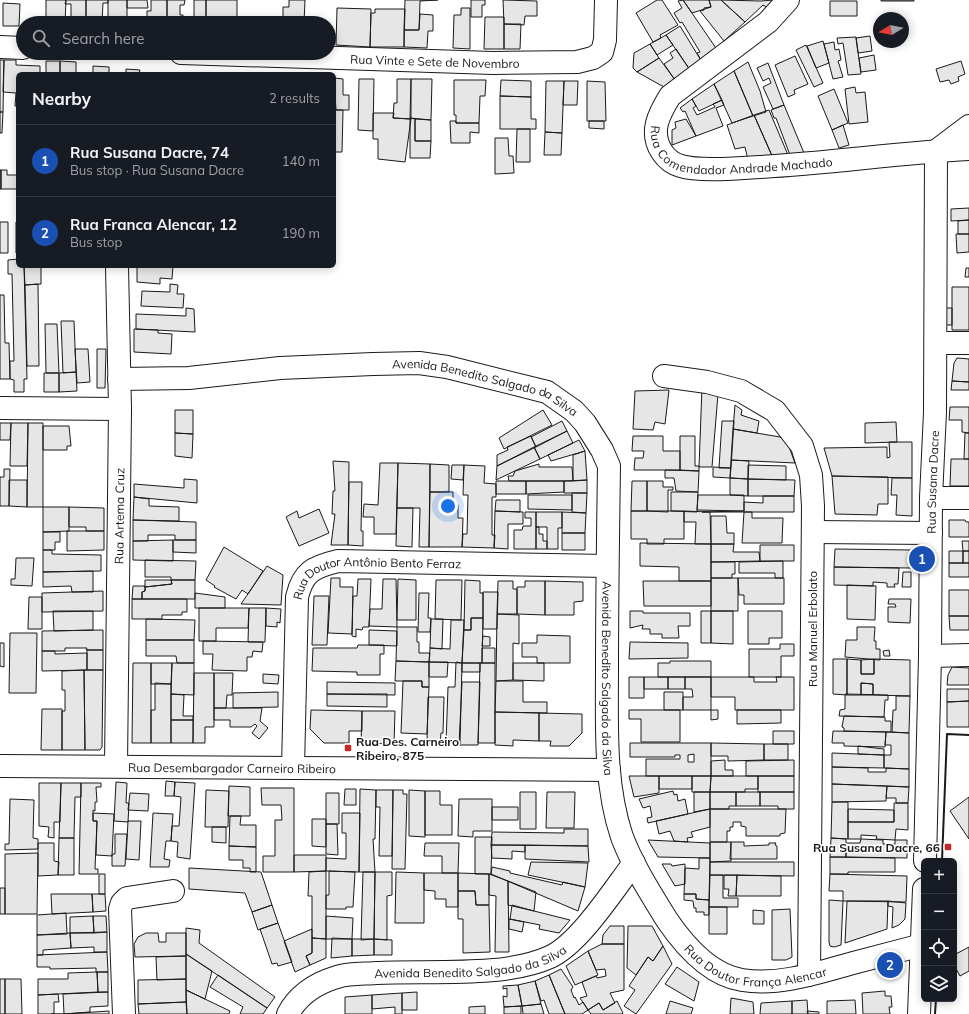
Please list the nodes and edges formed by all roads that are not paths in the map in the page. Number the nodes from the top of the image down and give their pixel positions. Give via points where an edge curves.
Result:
1 (606, 0) edge
2 (788, 0) edge
3 (0, 47) edge
4 (16, 48) edge
5 (336, 58) edge
6 (969, 126) edge
7 (969, 149) edge
8 (936, 151) junction
9 (117, 268) edge
10 (936, 343) junction
11 (969, 343) edge
12 (664, 376) dead end
13 (119, 379) junction
14 (0, 408) edge
15 (120, 409) junction
16 (931, 498) junction
17 (969, 498) edge
18 (813, 532) junction
19 (931, 534) junction
20 (607, 566) junction
21 (969, 655) edge
22 (930, 656) junction
23 (0, 766) edge
24 (116, 766) junction
25 (293, 768) junction
26 (609, 770) junction
27 (925, 858) edge
28 (634, 863) junction
29 (173, 891) dead end
30 (924, 894) edge
31 (923, 930) edge
32 (921, 945) edge
33 (921, 966) edge
34 (809, 975) junction
35 (124, 1014) edge
36 (288, 1014) edge
37 (919, 1014) edge

1 - 5 street, Rua Vinte e Sete de Novembro via 605,40 602,52 593,58 577,62
2 - 8 street, Rua Comendador Andrade Machado via 768,22 670,96 660,112 655,128 657,144 666,158 681,166 746,168 884,158
3 - 4 street
6 - 8 street
7 - 8 street, Rua Comendador Andrade Machado
8 - 10 street, Rua Susana Dacre
9 - 13 street, Rua Artema Cruz
10 - 11 street
10 - 16 street, Rua Susana Dacre
12 - 18 street, Rua Manuel Erbolato via 707,382 742,391 775,411 802,446 811,475
13 - 15 street, Rua Artema Cruz
13 - 20 street, Avenida Benedito Salgado da Silva via 189,378 267,370 419,363 532,386 547,392 574,411 602,450 608,466
14 - 15 street
15 - 24 street, Rua Artema Cruz
16 - 17 street
16 - 19 street, Rua Susana Dacre
18 - 19 street
18 - 34 street, Rua Manuel Erbolato
19 - 22 street, Rua Susana Dacre
20 - 25 street, Rua Doutor Antônio Bento Ferraz via 338,561 312,570 300,585 297,598
20 - 26 street, Avenida Benedito Salgado da Silva via 606,715
21 - 22 street
22 - 27 street, Rua Susana Dacre
23 - 24 street, Rua Desembargador Carneiro Ribeiro
24 - 25 street, Rua Desembargador Carneiro Ribeiro
25 - 26 street, Rua Desembargador Carneiro Ribeiro
26 - 28 street, Avenida Benedito Salgado da Silva via 622,837
28 - 34 street, Rua Doutor França Alencar via 655,902 675,931 695,954 717,970 740,980 763,982
28 - 36 street, Avenida Benedito Salgado da Silva via 580,932 551,957 508,968 339,976 321,983 306,993 293,1004
29 - 35 street via 127,898 122,903 120,909
30 - 31 street
32 - 34 street, Rua Doutor França Alencar
33 - 37 street

